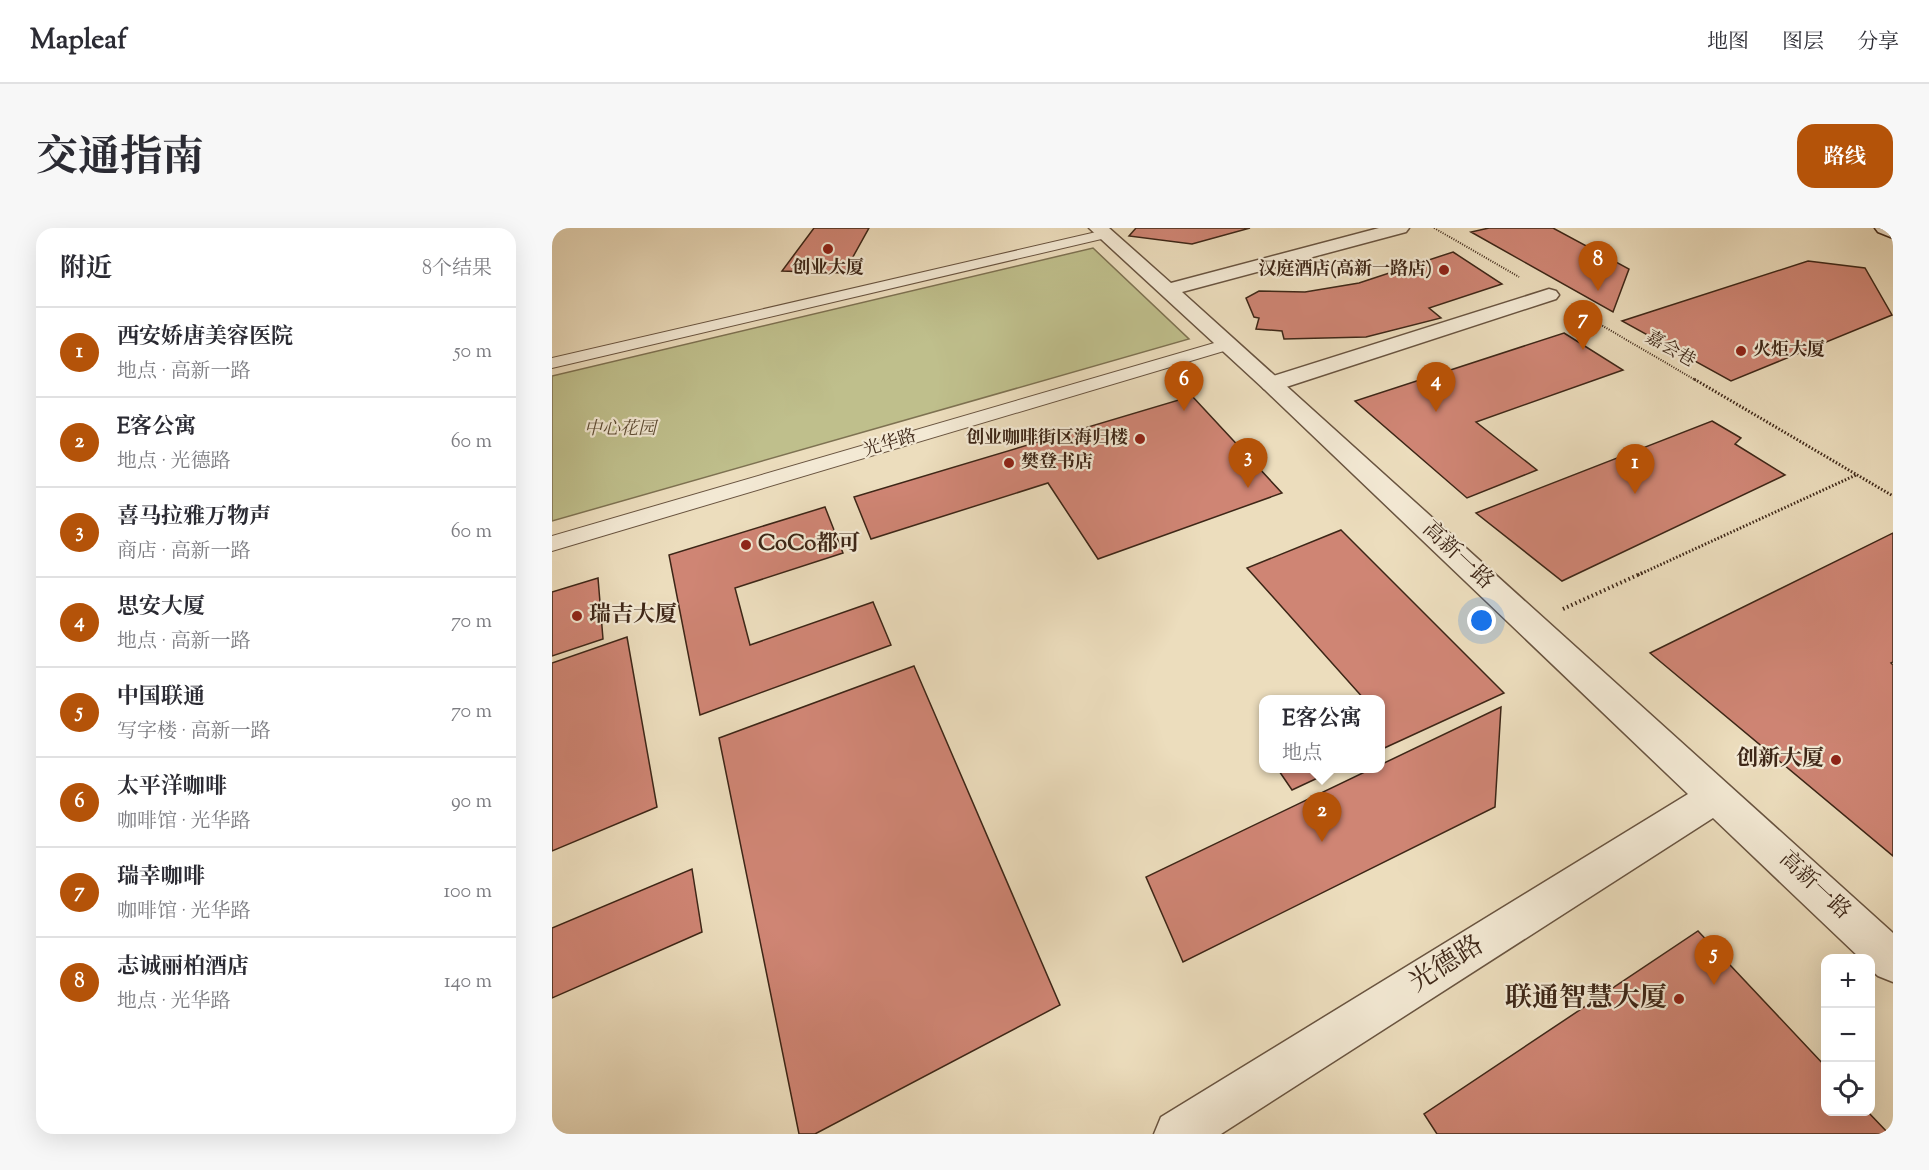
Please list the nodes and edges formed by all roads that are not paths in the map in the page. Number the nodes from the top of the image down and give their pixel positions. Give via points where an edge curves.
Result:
1 (1354, 228) edge
2 (1400, 228) edge
3 (1884, 228) edge
4 (1101, 231) edge
5 (1893, 232) edge
6 (1162, 284) junction
7 (1549, 295) road end
8 (1228, 344) junction
9 (552, 363) edge
10 (1272, 384) junction
11 (552, 544) edge
12 (1716, 796) junction
13 (1893, 961) edge
14 (1178, 1134) edge

1 - 6 street
2 - 6 street
3 - 5 street
4 - 6 street, 高新一路
4 - 9 street
6 - 8 street, 高新一路
7 - 10 street
8 - 10 street, 高新一路
8 - 11 street, 光华路
10 - 12 street, 高新一路
12 - 13 street, 高新一路
12 - 14 street, 光德路

